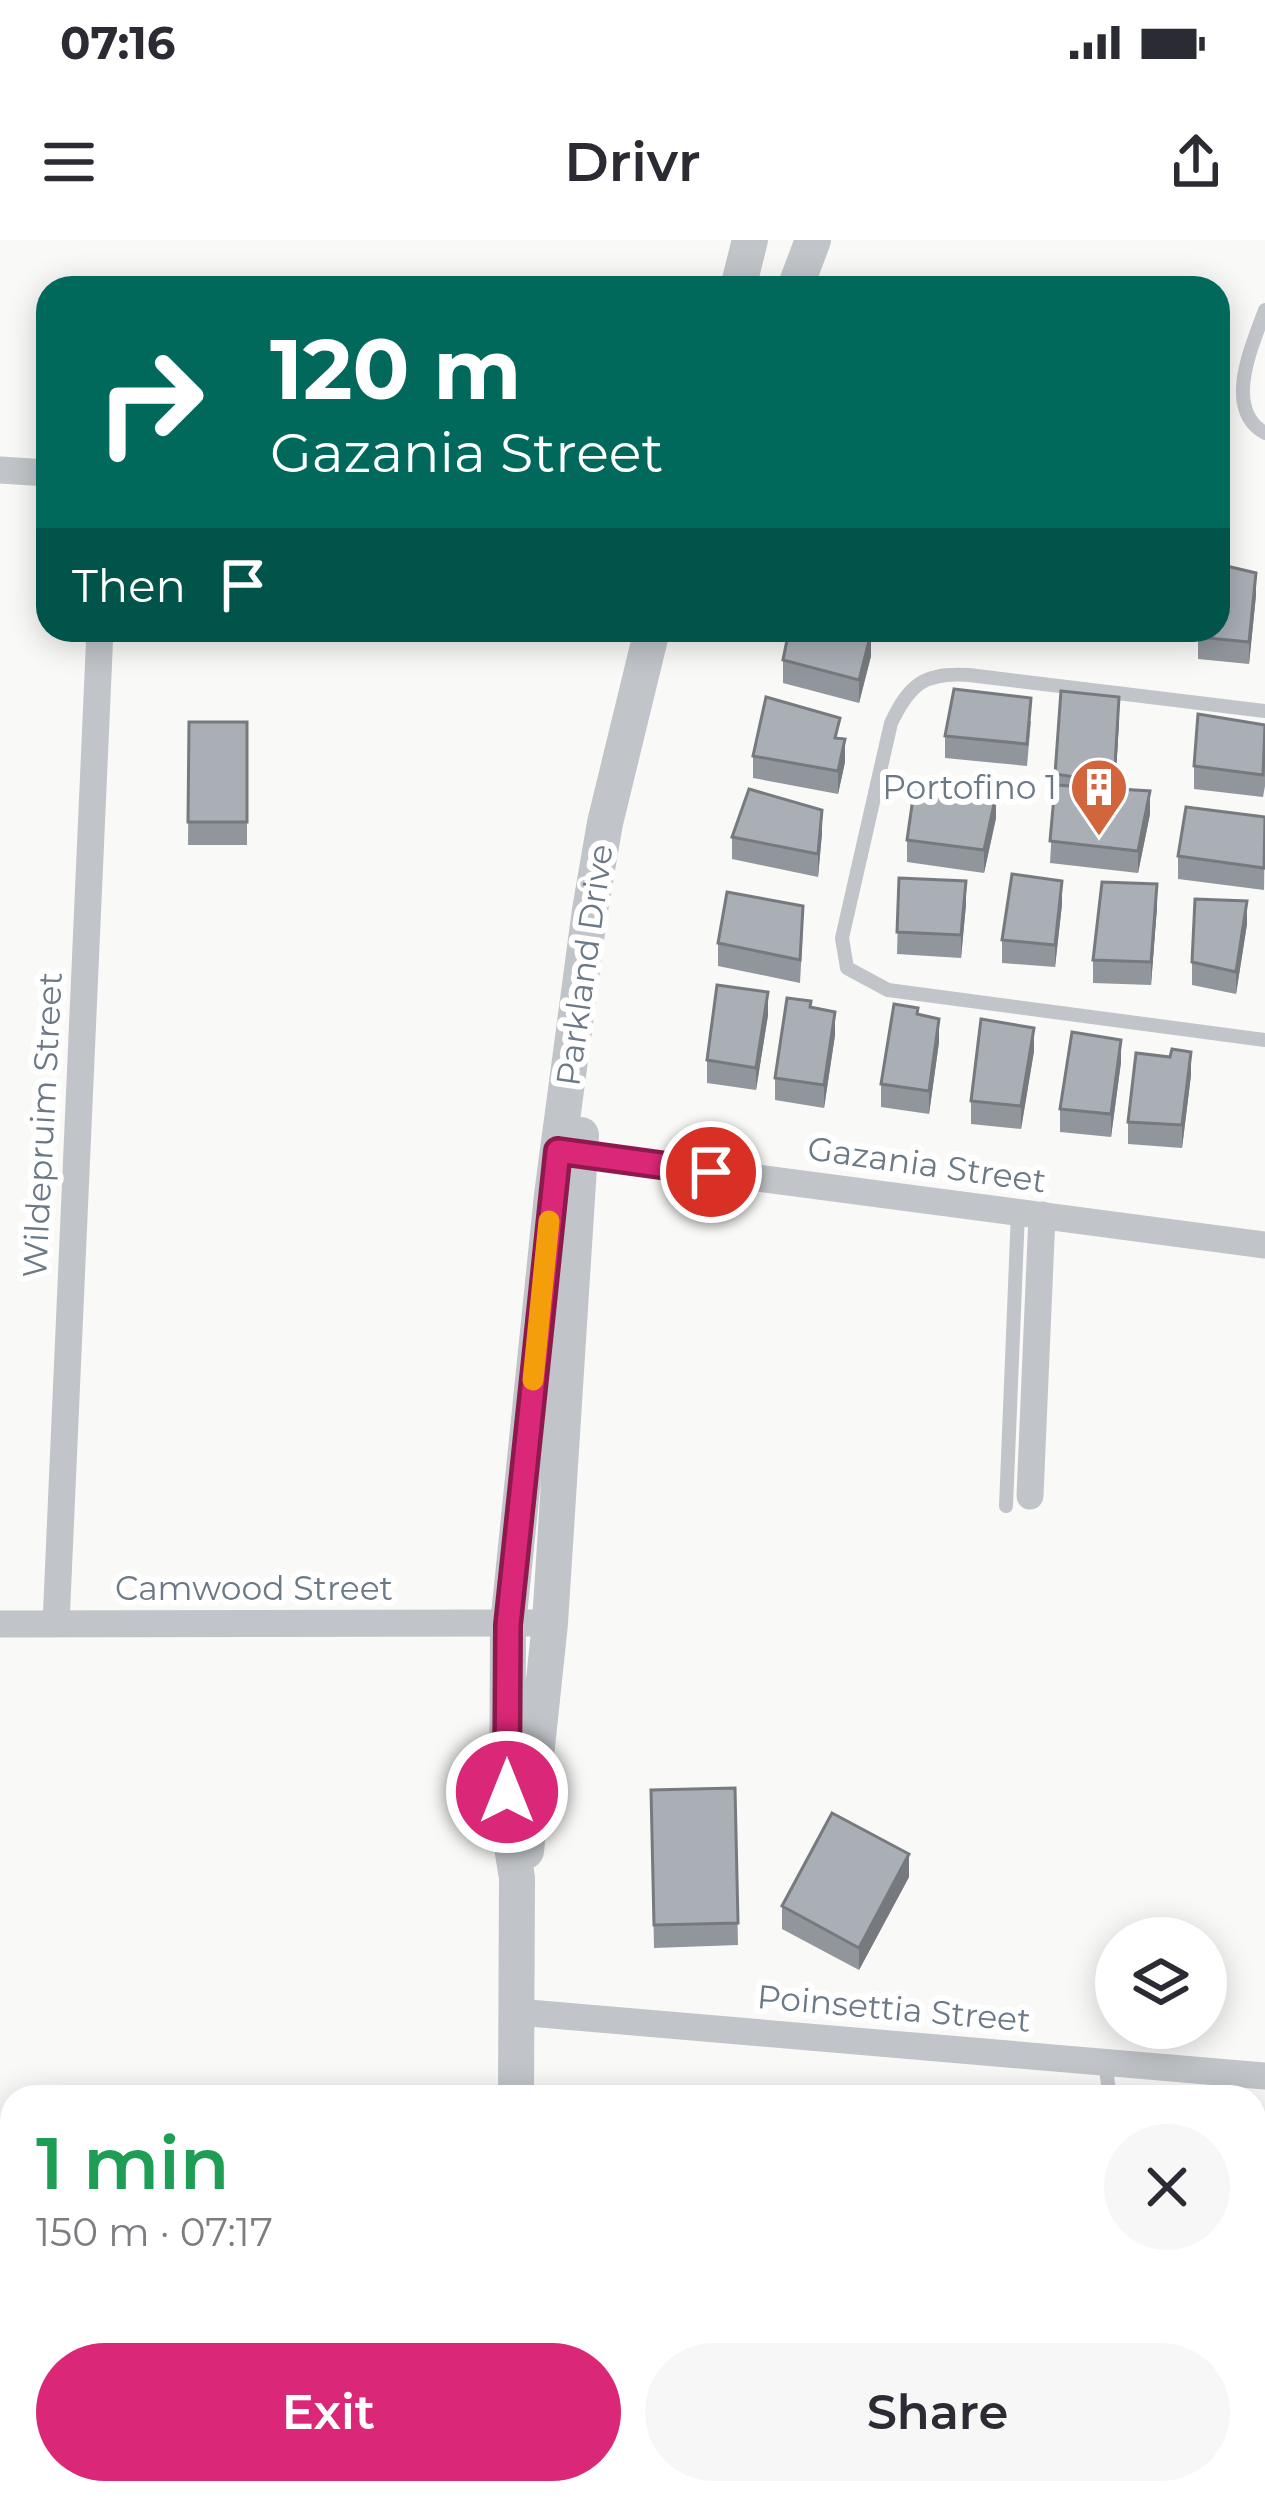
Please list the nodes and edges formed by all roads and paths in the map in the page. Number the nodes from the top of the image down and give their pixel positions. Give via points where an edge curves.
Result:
1 (750, 240) edge
2 (813, 240) edge
3 (741, 276) edge
4 (800, 276) edge
5 (1265, 310) edge
6 (1265, 433) edge
7 (0, 470) edge
8 (36, 472) edge
9 (99, 642) edge
10 (649, 642) edge
11 (665, 642) edge
12 (1265, 711) edge
13 (1265, 1040) edge
14 (569, 1153) junction
15 (1030, 1214) junction
16 (1265, 1245) edge
17 (1018, 1501) dead end
18 (550, 1623) junction
19 (0, 1624) edge
20 (56, 1624) junction
21 (508, 1625) junction
22 (517, 1878) junction
23 (517, 2012) junction
24 (1106, 2063) junction
25 (1265, 2076) edge
26 (516, 2085) edge
27 (1109, 2085) edge

1 - 3 street
2 - 4 street
5 - 6 lane via 1242,396
7 - 8 street
9 - 20 street, Wildepruim Street
10 - 14 street, Parkland Drive via 590,910
11 - 14 street, Parkland Drive via 625,812
12 - 13 lane via 969,675 922,681 890,723 842,938 848,968 888,990
14 - 15 street, Gazania Street
14 - 18 street, Parkland Drive
14 - 21 street, Parkland Drive
15 - 16 street, Gazania Street
15 - 17 street
18 - 21 street, Camwood Street
18 - 22 street, Parkland Drive via 528,1845
19 - 20 street, Camwood Street
20 - 21 street, Camwood Street
21 - 22 street, Parkland Drive via 507,1816
22 - 23 street, Parkland Drive
23 - 24 street, Poinsettia Street
23 - 26 street, Parkland Drive
24 - 25 street, Poinsettia Street
24 - 27 lane

